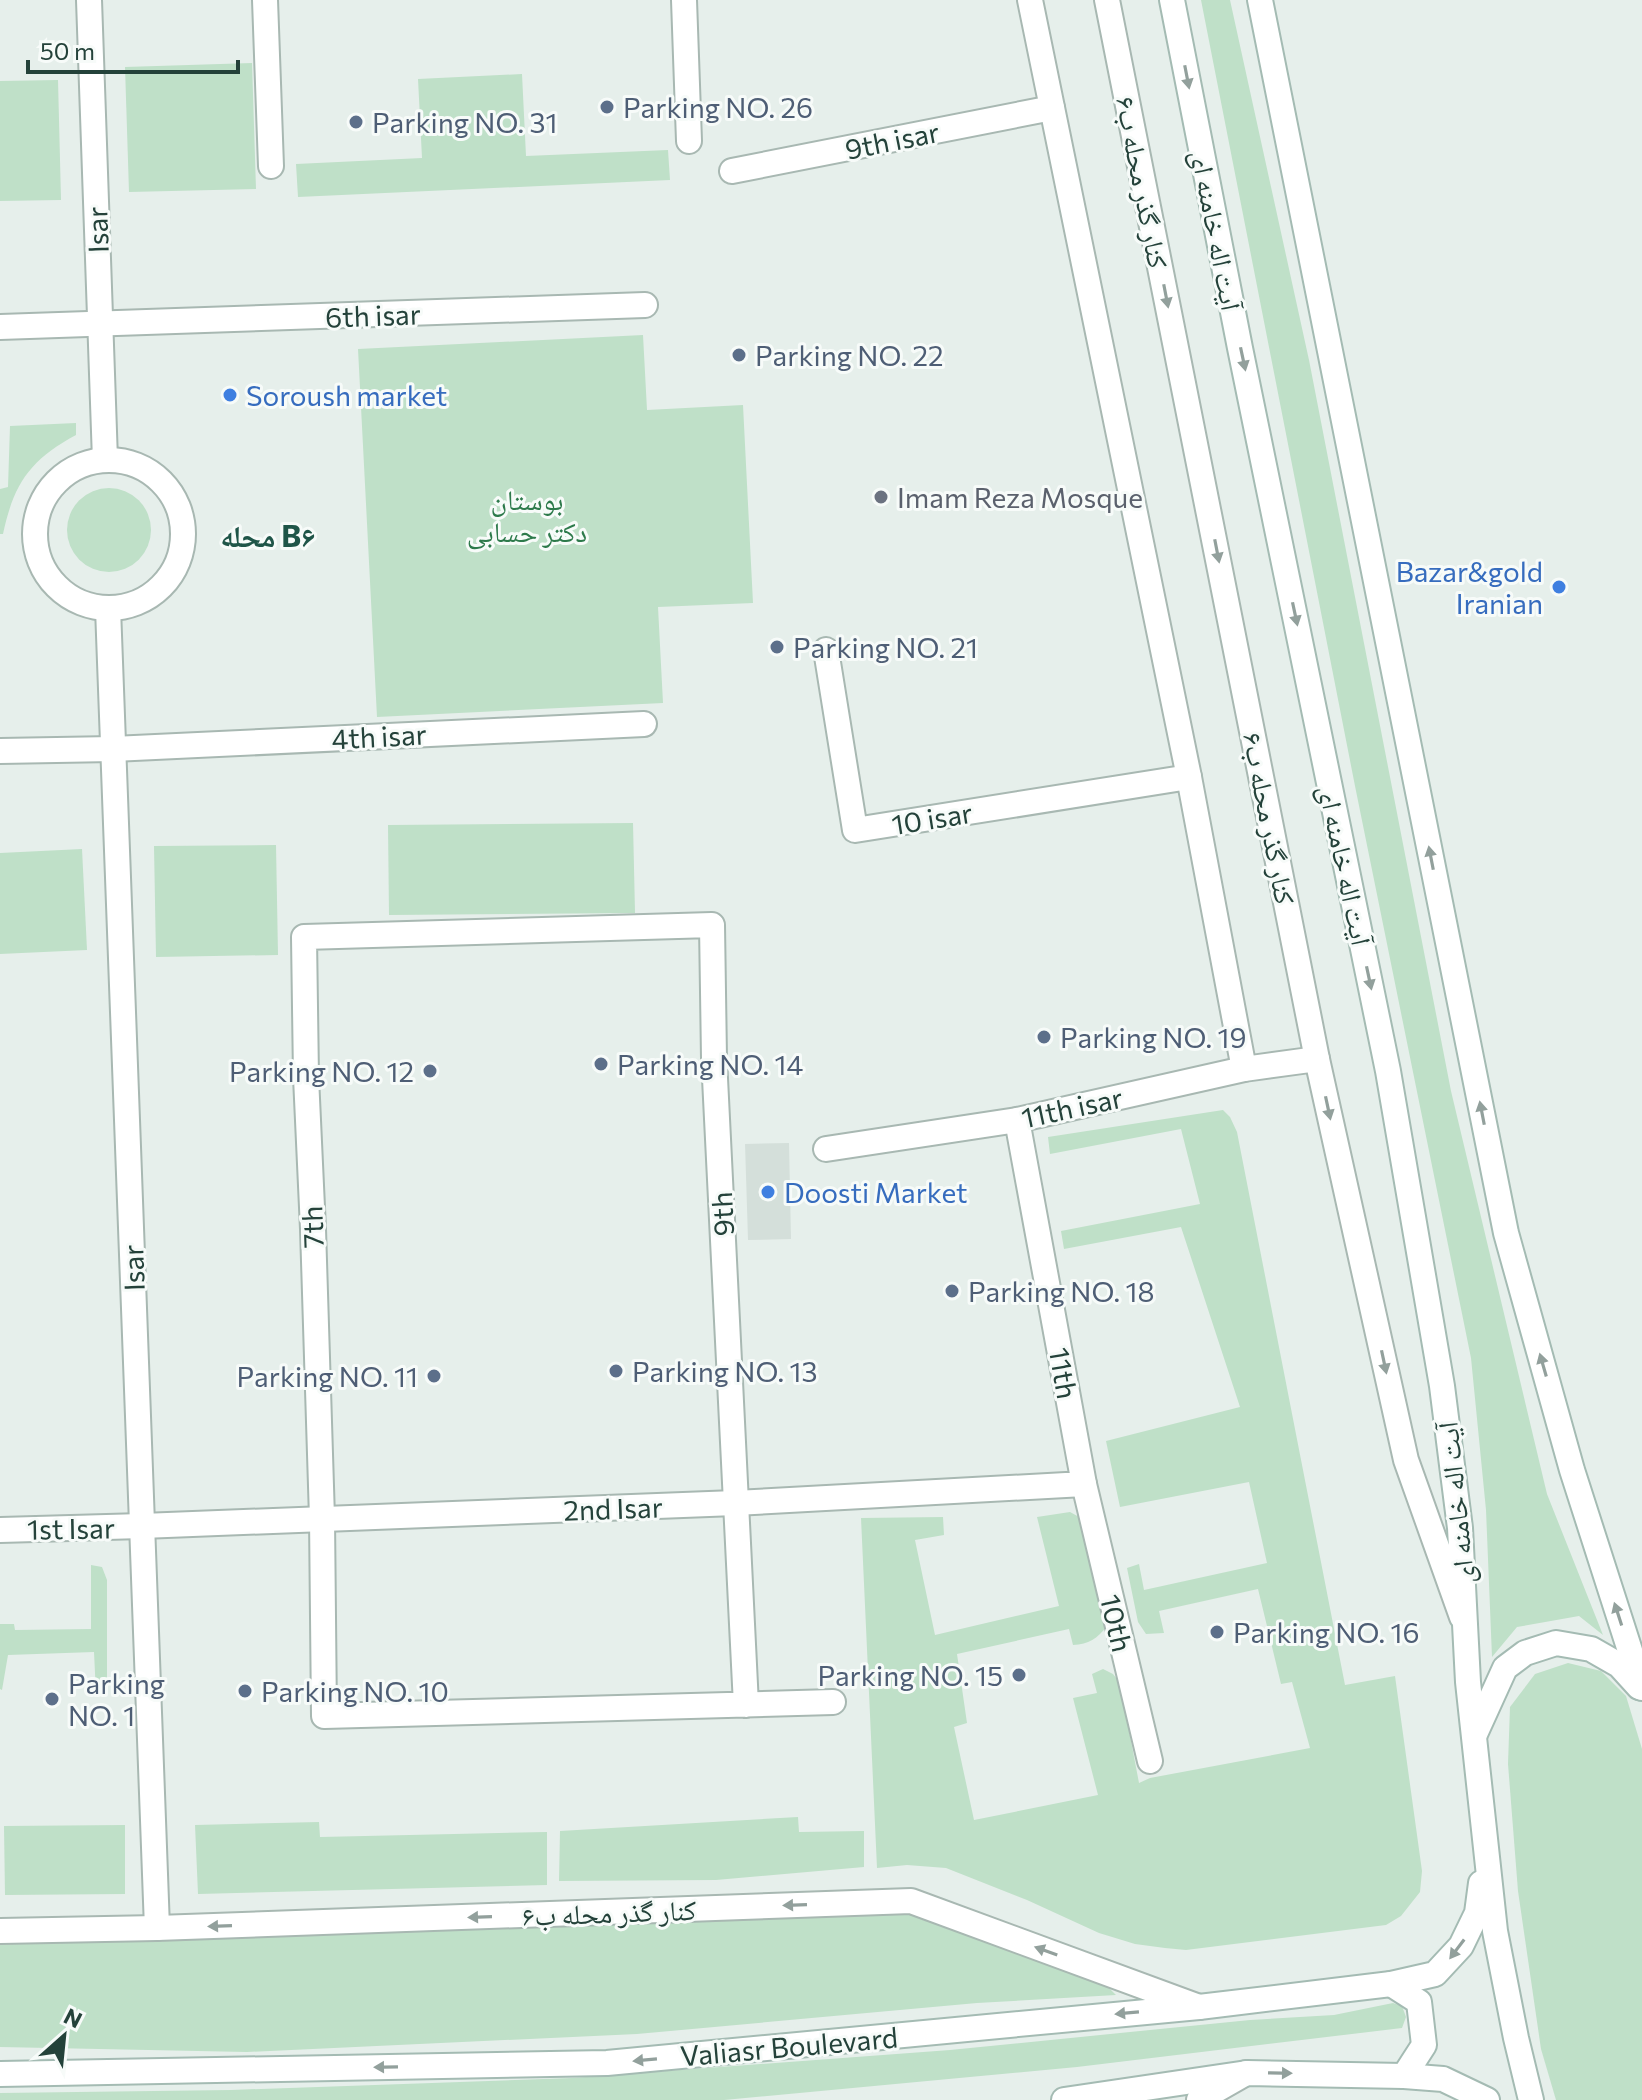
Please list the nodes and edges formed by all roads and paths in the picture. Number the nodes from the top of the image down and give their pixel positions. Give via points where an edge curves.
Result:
1 (89, 0) edge
2 (265, 0) edge
3 (684, 0) edge
4 (1030, 0) edge
5 (1107, 0) edge
6 (1172, 0) edge
7 (1260, 0) edge
8 (1052, 108) junction
9 (689, 141) dead end
10 (271, 166) dead end
11 (732, 171) dead end
12 (645, 305) dead end
13 (101, 324) junction
14 (0, 327) edge
15 (105, 460) junction
16 (108, 608) junction
17 (826, 650) dead end
18 (644, 724) dead end
19 (113, 749) junction
20 (0, 751) edge
21 (1189, 777) junction
22 (712, 925) joint
23 (1317, 1059) junction
24 (1244, 1069) junction
25 (1017, 1120) junction
26 (826, 1149) dead end
27 (1084, 1484) junction
28 (735, 1503) junction
29 (322, 1518) junction
30 (142, 1526) junction
31 (0, 1530) edge
32 (1466, 1627) junction
33 (1642, 1689) edge
34 (833, 1702) dead end
35 (746, 1705) junction
36 (1474, 1736) junction
37 (1150, 1761) dead end
38 (1487, 1849) junction
39 (157, 1928) junction
40 (0, 1931) edge
41 (1391, 1984) junction
42 (1199, 2007) junction
43 (1247, 2073) junction
44 (0, 2074) edge
45 (1404, 2076) junction
46 (1064, 2100) edge
47 (1199, 2100) edge
48 (1487, 2100) edge
49 (1531, 2100) edge

1 - 13 street, Isar
2 - 10 street
3 - 9 street
4 - 8 street
5 -> 23 street, کنار گذر محله ب۶
6 -> 32 street, آیت اله خامنه ای via 1388,1071 1442,1386
33 -> 7 street via 1572,1470 1506,1233
8 - 11 street, 9th isar
8 - 21 street
12 - 13 street, 6th isar
13 - 14 street, 6th isar
13 - 15 street, Isar
15 - 16 street via 65,474 50,489 34,528 45,573 61,592 83,604
15 - 16 street via 150,473 168,490 183,534 180,557 152,595
16 - 19 street, Isar
17 - 21 street, 10 isar via 855,830
18 - 19 street, 4th isar
19 - 20 street, 4th isar
19 - 30 street, Isar
21 - 24 street
22 - 28 street, 9th
22 - 29 street, 7th via 304,937
23 - 24 street, 11th isar
23 -> 32 street, کنار گذر محله ب۶ via 1406,1460
24 - 25 street, 11th isar
25 - 26 street, 11th isar
25 - 27 street, 11th
27 - 28 street, 2nd Isar
27 - 37 street, 10th
28 - 29 street, 2nd Isar
28 - 35 street, 9th
29 - 30 street, 2nd Isar
29 - 35 street, 7th via 324,1716
30 - 31 street, 1st Isar
30 - 39 street, Isar
32 - 36 street, آیت اله خامنه ای
33 - 36 street via 1619,1665 1591,1649 1556,1643 1525,1653 1505,1668
34 - 35 street
36 - 38 street, آیت اله خامنه ای
38 -> 41 street, Valiasr Boulevard via 1477,1913 1461,1946 1435,1974
38 - 49 street via 1495,1931
39 - 40 street, کنار گذر محله ب۶
42 -> 39 street, کنار گذر محله ب۶ via 911,1901
41 - 42 street, Valiasr Boulevard
41 - 45 street via 1419,2002 1424,2045
42 -> 44 street, Valiasr Boulevard via 607,2063
43 -> 45 street
43 - 46 street
43 - 47 street
45 - 48 street via 1443,2079

